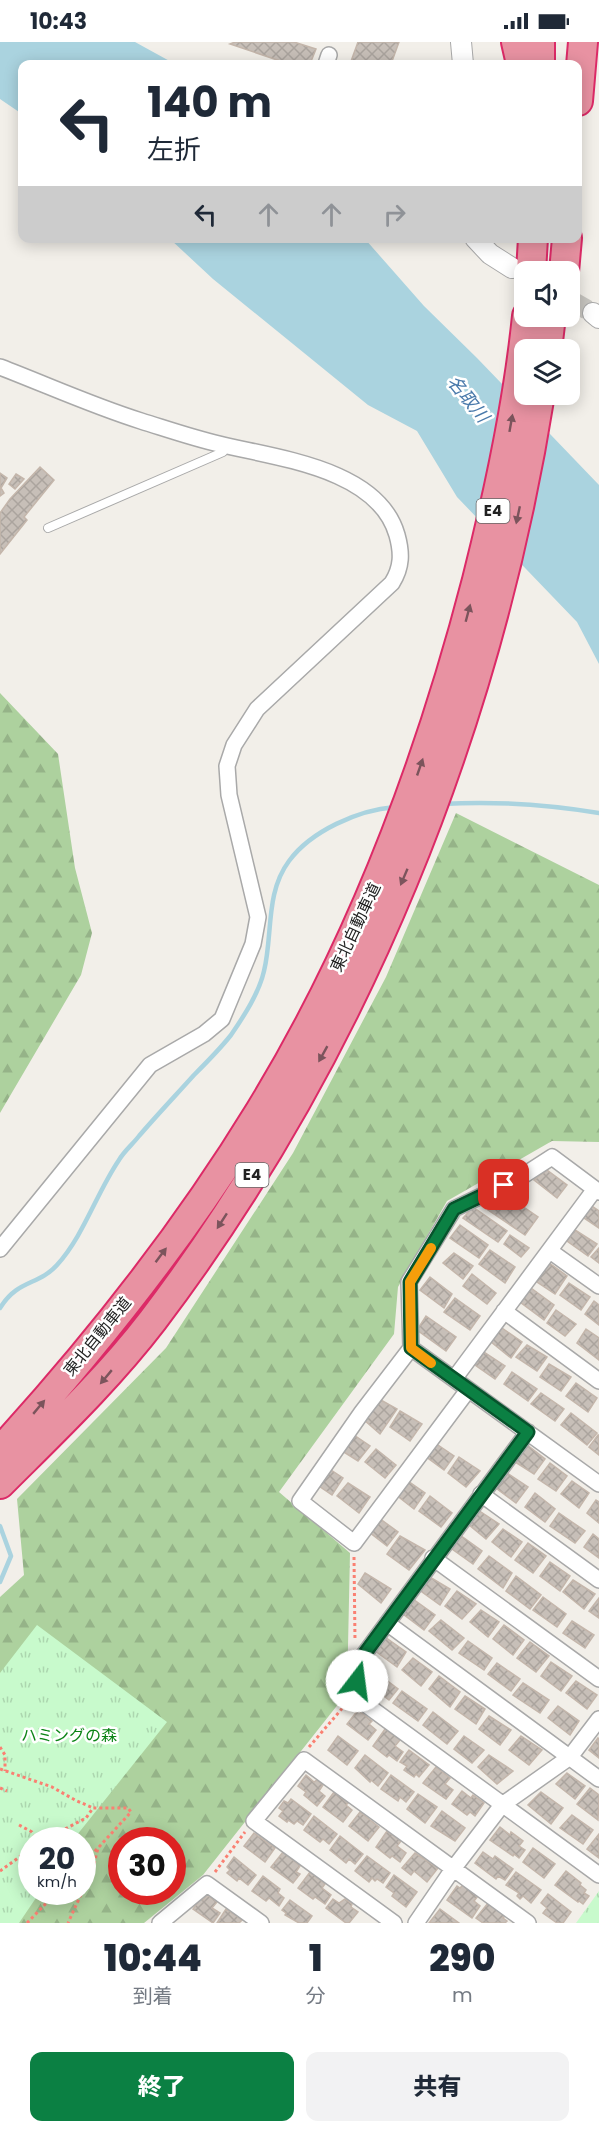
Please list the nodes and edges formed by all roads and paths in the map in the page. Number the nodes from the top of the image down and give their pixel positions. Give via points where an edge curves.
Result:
1 (461, 42) edge
2 (516, 42) edge
3 (540, 42) edge
4 (564, 42) edge
5 (583, 42) edge
6 (463, 60) edge
7 (520, 60) edge
8 (540, 60) edge
9 (564, 60) edge
10 (581, 60) edge
11 (480, 243) edge
12 (530, 243) edge
13 (558, 243) edge
14 (567, 243) edge
15 (526, 261) edge
16 (557, 261) edge
17 (565, 261) edge
18 (514, 265) edge
19 (0, 367) edge
20 (520, 405) edge
21 (538, 405) edge
22 (544, 405) edge
23 (227, 446) junction
24 (530, 458) junction
25 (48, 528) dead end
26 (413, 822) junction
27 (597, 1190) edge
28 (0, 1249) edge
29 (550, 1251) junction
30 (599, 1286) edge
31 (504, 1311) junction
32 (411, 1348) junction
33 (454, 1379) junction
34 (599, 1381) edge
35 (468, 1390) junction
36 (528, 1432) junction
37 (0, 1451) edge
38 (2, 1482) edge
39 (599, 1484) edge
40 (481, 1494) junction
41 (354, 1543) junction
42 (433, 1558) junction
43 (599, 1580) edge
44 (387, 1623) junction
45 (357, 1664) junction
46 (599, 1679) edge
47 (357, 1698) junction
48 (599, 1719) edge
49 (0, 1747) edge
50 (570, 1757) junction
51 (304, 1760) junction
52 (0, 1769) edge
53 (6, 1770) junction
54 (599, 1779) edge
55 (0, 1788) edge
56 (7, 1791) dead end
57 (502, 1806) junction
58 (93, 1808) junction
59 (254, 1821) junction
60 (19, 1825) dead end
61 (23, 1827) edge
62 (69, 1827) edge
63 (98, 1848) joint
64 (18, 1858) edge
65 (453, 1869) junction
66 (0, 1870) edge
67 (599, 1875) edge
68 (207, 1884) junction
69 (44, 1905) edge
70 (27, 1923) edge
71 (68, 1923) edge
72 (160, 1923) edge
73 (261, 1923) edge
74 (394, 1923) edge
75 (416, 1923) edge
76 (528, 1923) edge

1 - 6 street
2 - 7 highway
3 - 8 highway
4 - 9 highway
5 - 10 highway
11 - 18 street via 490,254
12 - 15 highway
13 - 16 highway
14 - 17 highway
19 - 23 street via 137,420
26 -> 20 highway, 東北自動車道 / E4
21 - 24 highway, 東北自動車道 / E4
22 - 24 highway
23 - 25 lane via 223,452
23 - 28 street via 310,465 370,495 394,526 400,547 399,566 392,583 257,709 234,745 227,766 229,795 258,917 253,944 222,1019 150,1065
24 -> 26 highway, 東北自動車道 / E4 via 492,621 472,687
37 -> 26 highway, 東北自動車道 / E4 via 125,1303 215,1181 313,1016
26 -> 38 highway, 東北自動車道 / E4 via 377,940 330,1041 240,1194 151,1322 100,1384
27 - 29 street
27 - 32 street via 552,1157 521,1177 454,1209 410,1282
29 - 30 street
29 - 31 street
31 - 33 street
31 - 34 street
32 - 33 street
32 - 41 street via 300,1502
33 - 35 street
35 - 36 street
35 - 41 street
36 - 39 street
36 - 40 street
40 - 42 street
40 - 43 street
41 - 45 path
42 - 44 street
42 - 46 street
44 - 45 street
44 - 50 street
45 - 47 street
47 - 51 path via 348,1702 306,1752
47 - 57 street
48 - 50 street
49 - 53 path
50 - 54 street
50 - 57 street
51 - 59 street
51 - 65 street
52 - 53 path
53 - 58 path
55 - 56 path
57 - 65 street
57 - 67 street
58 - 62 path via 86,1818
58 - 63 path via 128,1808 131,1812
59 - 68 path
59 - 74 street
60 - 61 path
63 - 71 path
64 - 66 path
65 - 75 street
65 - 76 street
68 - 72 street
68 - 73 street
69 - 70 path

